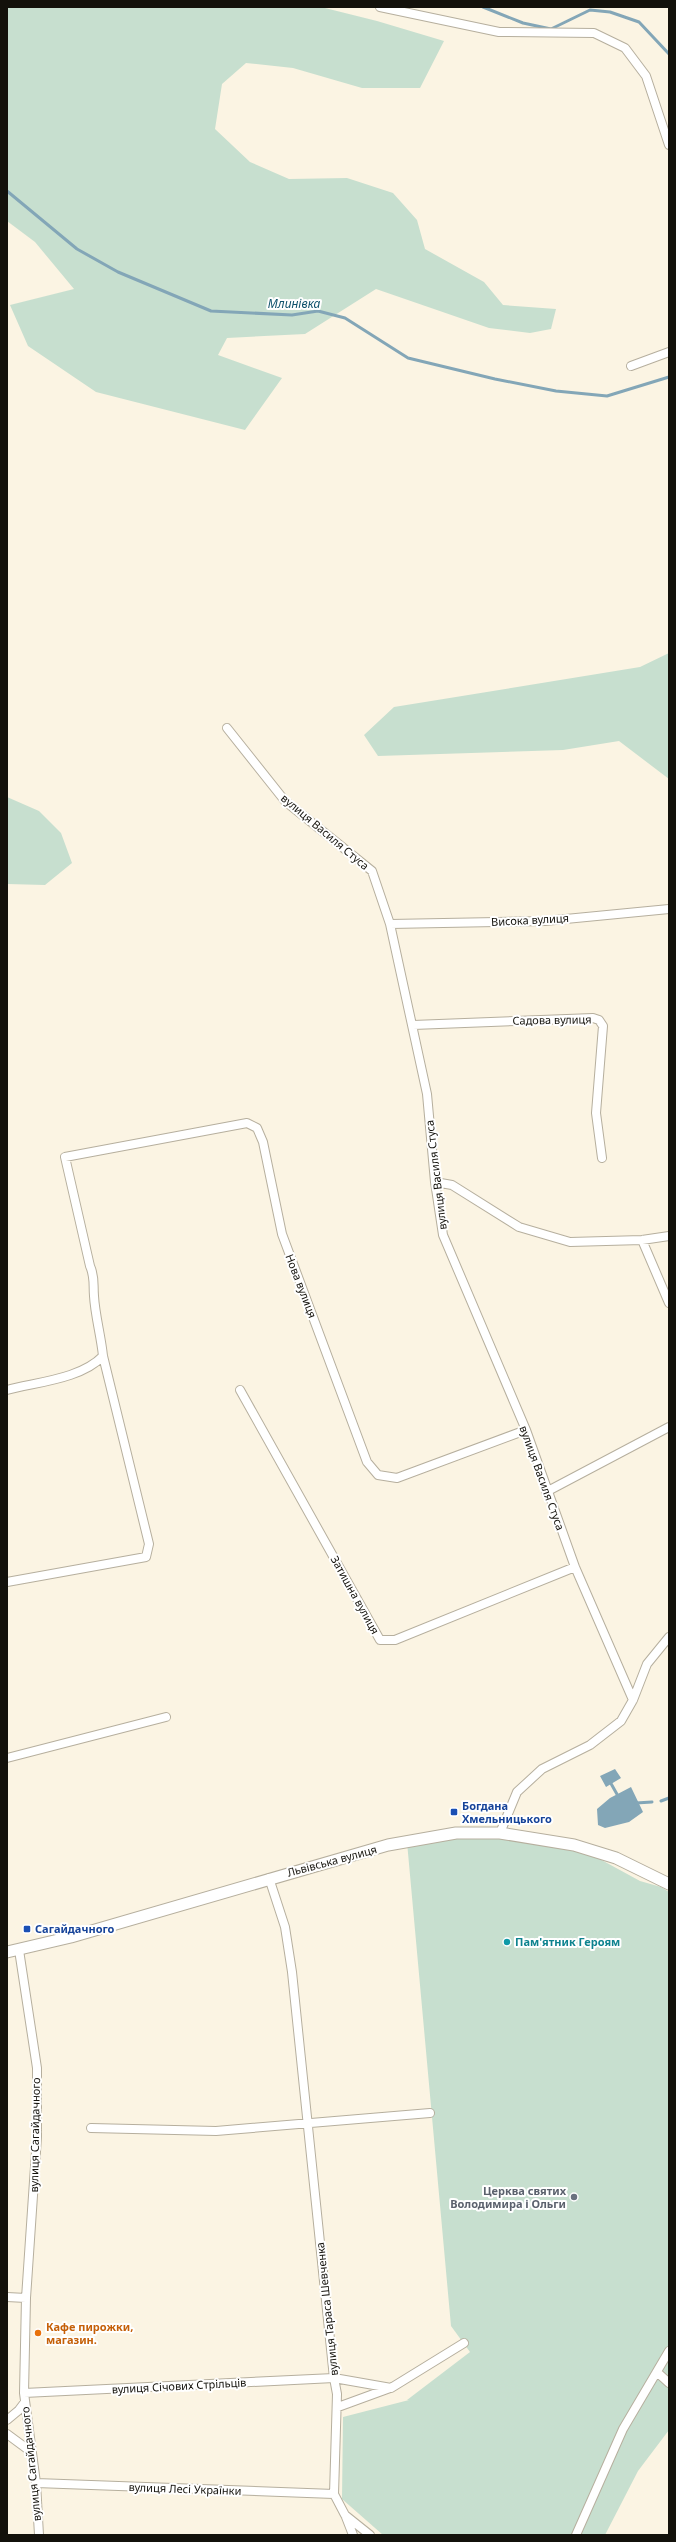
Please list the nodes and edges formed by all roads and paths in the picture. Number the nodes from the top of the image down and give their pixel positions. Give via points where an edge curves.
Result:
1 (380, 7) edge
2 (669, 145) edge
3 (669, 352) edge
4 (631, 366) dead end
5 (227, 728) dead end
6 (669, 909) edge
7 (390, 924) junction
8 (413, 1025) junction
9 (602, 1158) dead end
10 (435, 1182) junction
11 (669, 1236) edge
12 (642, 1240) junction
13 (669, 1303) edge
14 (103, 1356) junction
15 (7, 1390) edge
16 (240, 1390) dead end
17 (669, 1427) edge
18 (526, 1430) junction
19 (546, 1492) junction
20 (575, 1567) junction
21 (7, 1582) edge
22 (669, 1637) edge
23 (633, 1700) junction
24 (166, 1717) dead end
25 (7, 1758) edge
26 (500, 1833) junction
27 (269, 1878) junction
28 (664, 1881) edge
29 (19, 1950) junction
30 (7, 1952) edge
31 (430, 2113) dead end
32 (308, 2123) junction
33 (91, 2128) dead end
34 (7, 2298) edge
35 (26, 2298) junction
36 (464, 2343) dead end
37 (669, 2351) edge
38 (658, 2373) junction
39 (334, 2378) junction
40 (669, 2383) edge
41 (391, 2388) junction
42 (24, 2393) junction
43 (25, 2402) junction
44 (338, 2407) junction
45 (7, 2420) edge
46 (7, 2434) edge
47 (30, 2450) junction
48 (36, 2483) junction
49 (334, 2494) junction
50 (345, 2515) junction
51 (38, 2535) edge
52 (353, 2535) edge
53 (370, 2535) edge
54 (576, 2535) edge

1 - 2 street via 499,32 594,33 625,48 646,76
3 - 4 street
5 - 7 street, вулиця Василя Стуса via 285,801 372,871
6 - 7 street, Висока вулиця via 545,921
7 - 8 street, вулиця Василя Стуса
8 - 9 street, Садова вулиця via 593,1018 599,1020 602,1026 596,1113
8 - 10 street, вулиця Василя Стуса via 427,1094
10 - 12 street via 452,1185 519,1227 570,1242
10 - 18 street, вулиця Василя Стуса via 443,1236
11 - 12 street
12 - 13 street
14 - 15 street via 91,1366 65,1376
14 - 18 street, Нова вулиця via 94,1296 94,1276 64,1157 247,1123 257,1128 263,1142 282,1234 367,1462 378,1475 397,1478
14 - 21 street via 148,1544 146,1557
16 - 20 street, Затишна вулиця via 380,1640 395,1640
17 - 19 street
18 - 19 street, вулиця Василя Стуса
19 - 20 street, вулиця Василя Стуса
20 - 23 street, вулиця Василя Стуса
22 - 23 street via 647,1664
23 - 26 street via 620,1721 590,1745 542,1769 517,1792
24 - 25 street
26 - 27 main road, Львівська вулиця via 456,1833 388,1845
26 - 28 main road, Львівська вулиця via 583,1847 616,1858
27 - 29 main road, Львівська вулиця
27 - 32 street, вулиця Тараса Шевченка via 285,1927
29 - 30 main road, Львівська вулиця
29 - 35 street, вулиця Сагайдачного via 37,2068 37,2137
31 - 32 street
32 - 33 street via 216,2131
32 - 39 street, вулиця Тараса Шевченка
34 - 35 street
35 - 42 street, вулиця Сагайдачного
36 - 41 street
37 - 38 street
38 - 40 street
38 - 54 street via 624,2429
39 - 41 street, вулиця Січових Стрільців
39 - 42 street, вулиця Січових Стрільців
39 - 44 street, вулиця Тараса Шевченка
41 - 44 street
42 - 43 street, вулиця Сагайдачного
43 - 45 street
43 - 47 street, вулиця Сагайдачного
44 - 49 street, вулиця Тараса Шевченка
46 - 47 street
47 - 48 street, вулиця Сагайдачного
48 - 49 street, вулиця Лесі Українки
48 - 51 street, вулиця Сагайдачного
49 - 50 street
50 - 52 street
50 - 53 street

